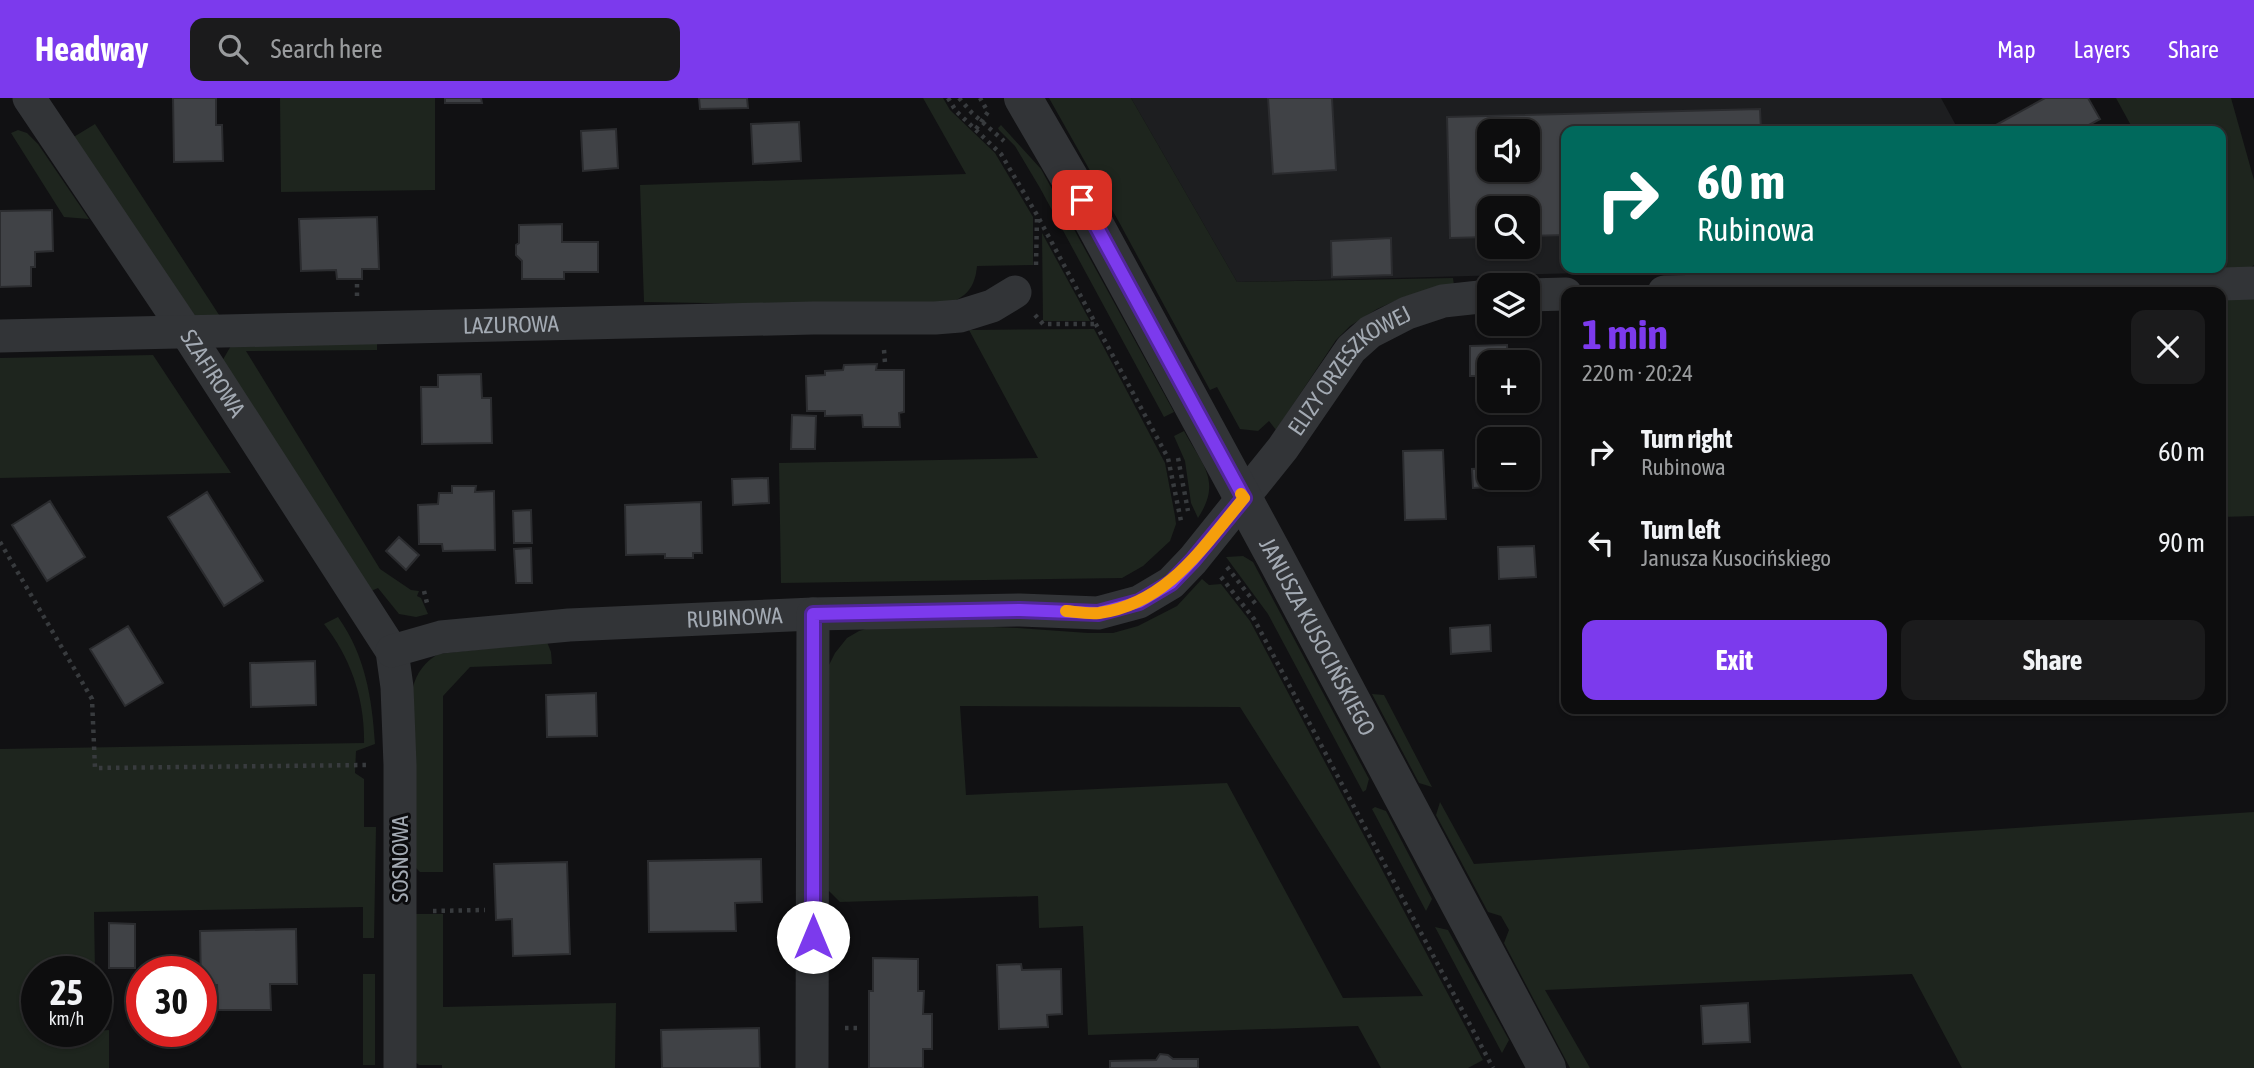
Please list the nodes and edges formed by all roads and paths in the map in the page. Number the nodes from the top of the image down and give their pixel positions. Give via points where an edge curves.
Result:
1 (29, 98) edge
2 (948, 98) edge
3 (959, 98) edge
4 (980, 98) edge
5 (1023, 98) edge
6 (982, 122) junction
7 (976, 129) junction
8 (1010, 149) dead end
9 (1037, 215) junction
10 (2254, 283) edge
11 (1901, 287) edge
12 (2060, 287) edge
13 (2132, 287) edge
14 (1015, 292) junction
15 (1561, 294) edge
16 (1540, 295) edge
17 (1477, 297) edge
18 (1096, 324) junction
19 (184, 330) junction
20 (0, 336) edge
21 (1173, 447) dead end
22 (1244, 498) junction
23 (0, 542) edge
24 (1202, 548) junction
25 (1259, 610) dead end
26 (813, 614) junction
27 (392, 651) junction
28 (400, 765) junction
29 (485, 910) dead end
30 (400, 911) junction
31 (400, 1068) edge
32 (812, 1068) edge
33 (1493, 1068) edge
34 (1547, 1068) edge

1 - 19 street, SZAFIROWA
2 - 7 path
3 - 6 path
4 - 6 path via 988,113
5 - 22 street, JANUSZA KUSOCIŃSKIEGO
6 - 7 path
6 - 8 path
7 - 9 path via 1002,153
9 - 14 path via 1037,265
9 - 18 path
10 - 13 street
11 - 12 street
14 - 18 path via 1043,324
14 - 19 street, LAZUROWA via 992,306 935,318
15 - 16 street
17 - 22 street, ELIZY ORZESZKOWEJ via 1443,300 1370,332 1337,367
18 - 24 path via 1168,458 1181,534
19 - 20 street, LAZUROWA
19 - 27 street, SZAFIROWA
21 - 24 path
22 - 24 street, RUBINOWA
22 - 34 street, JANUSZA KUSOCIŃSKIEGO
23 - 28 path via 92,699 95,768
24 - 25 path
24 - 26 street, RUBINOWA via 1158,592 1098,613
24 - 33 path via 1210,570 1221,577 1254,619
26 - 27 street, RUBINOWA via 518,629 441,637
26 - 32 street
27 - 28 street, SOSNOWA
28 - 30 street, SOSNOWA
29 - 30 path
30 - 31 street, SOSNOWA

